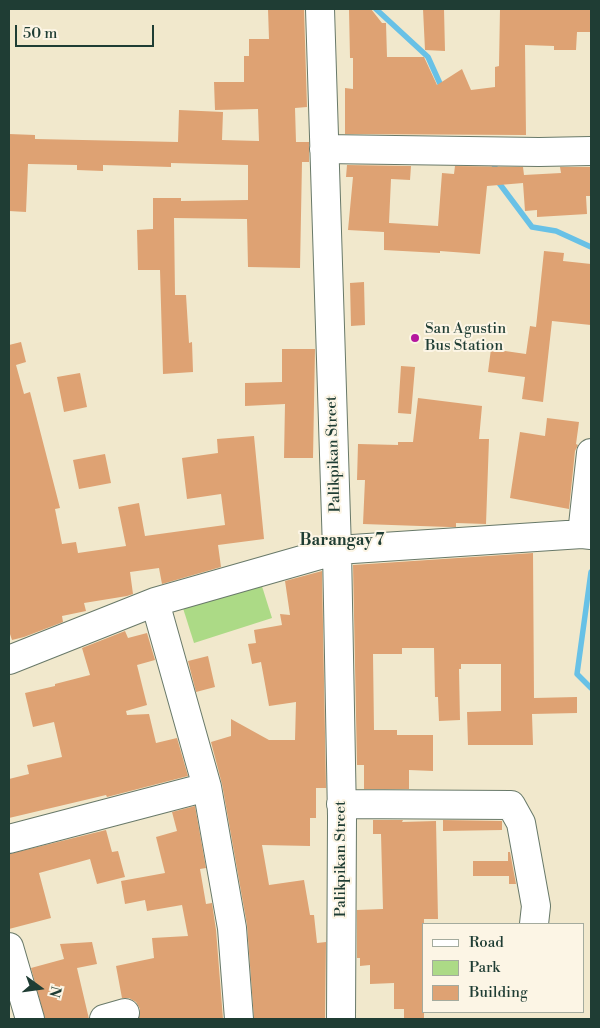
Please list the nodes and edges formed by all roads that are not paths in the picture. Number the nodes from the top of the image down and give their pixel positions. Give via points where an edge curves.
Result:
1 (320, 9) edge
2 (324, 149) junction
3 (591, 151) edge
4 (591, 453) edge
5 (587, 535) edge
6 (337, 550) junction
7 (155, 602) junction
8 (10, 656) edge
9 (207, 787) junction
10 (341, 804) junction
11 (9, 839) edge
12 (534, 923) edge
13 (9, 947) edge
14 (30, 1019) edge
15 (238, 1019) edge
16 (341, 1019) edge

1 - 2 street, Palikpikan Street
2 - 3 street
2 - 6 street, Palikpikan Street
4 - 5 street
5 - 6 street
6 - 7 street
6 - 10 street, Palikpikan Street
7 - 8 street
7 - 9 street
9 - 11 street
9 - 15 street via 232,928
10 - 12 street via 511,805 521,823 536,906
10 - 16 street, Palikpikan Street
13 - 14 street

